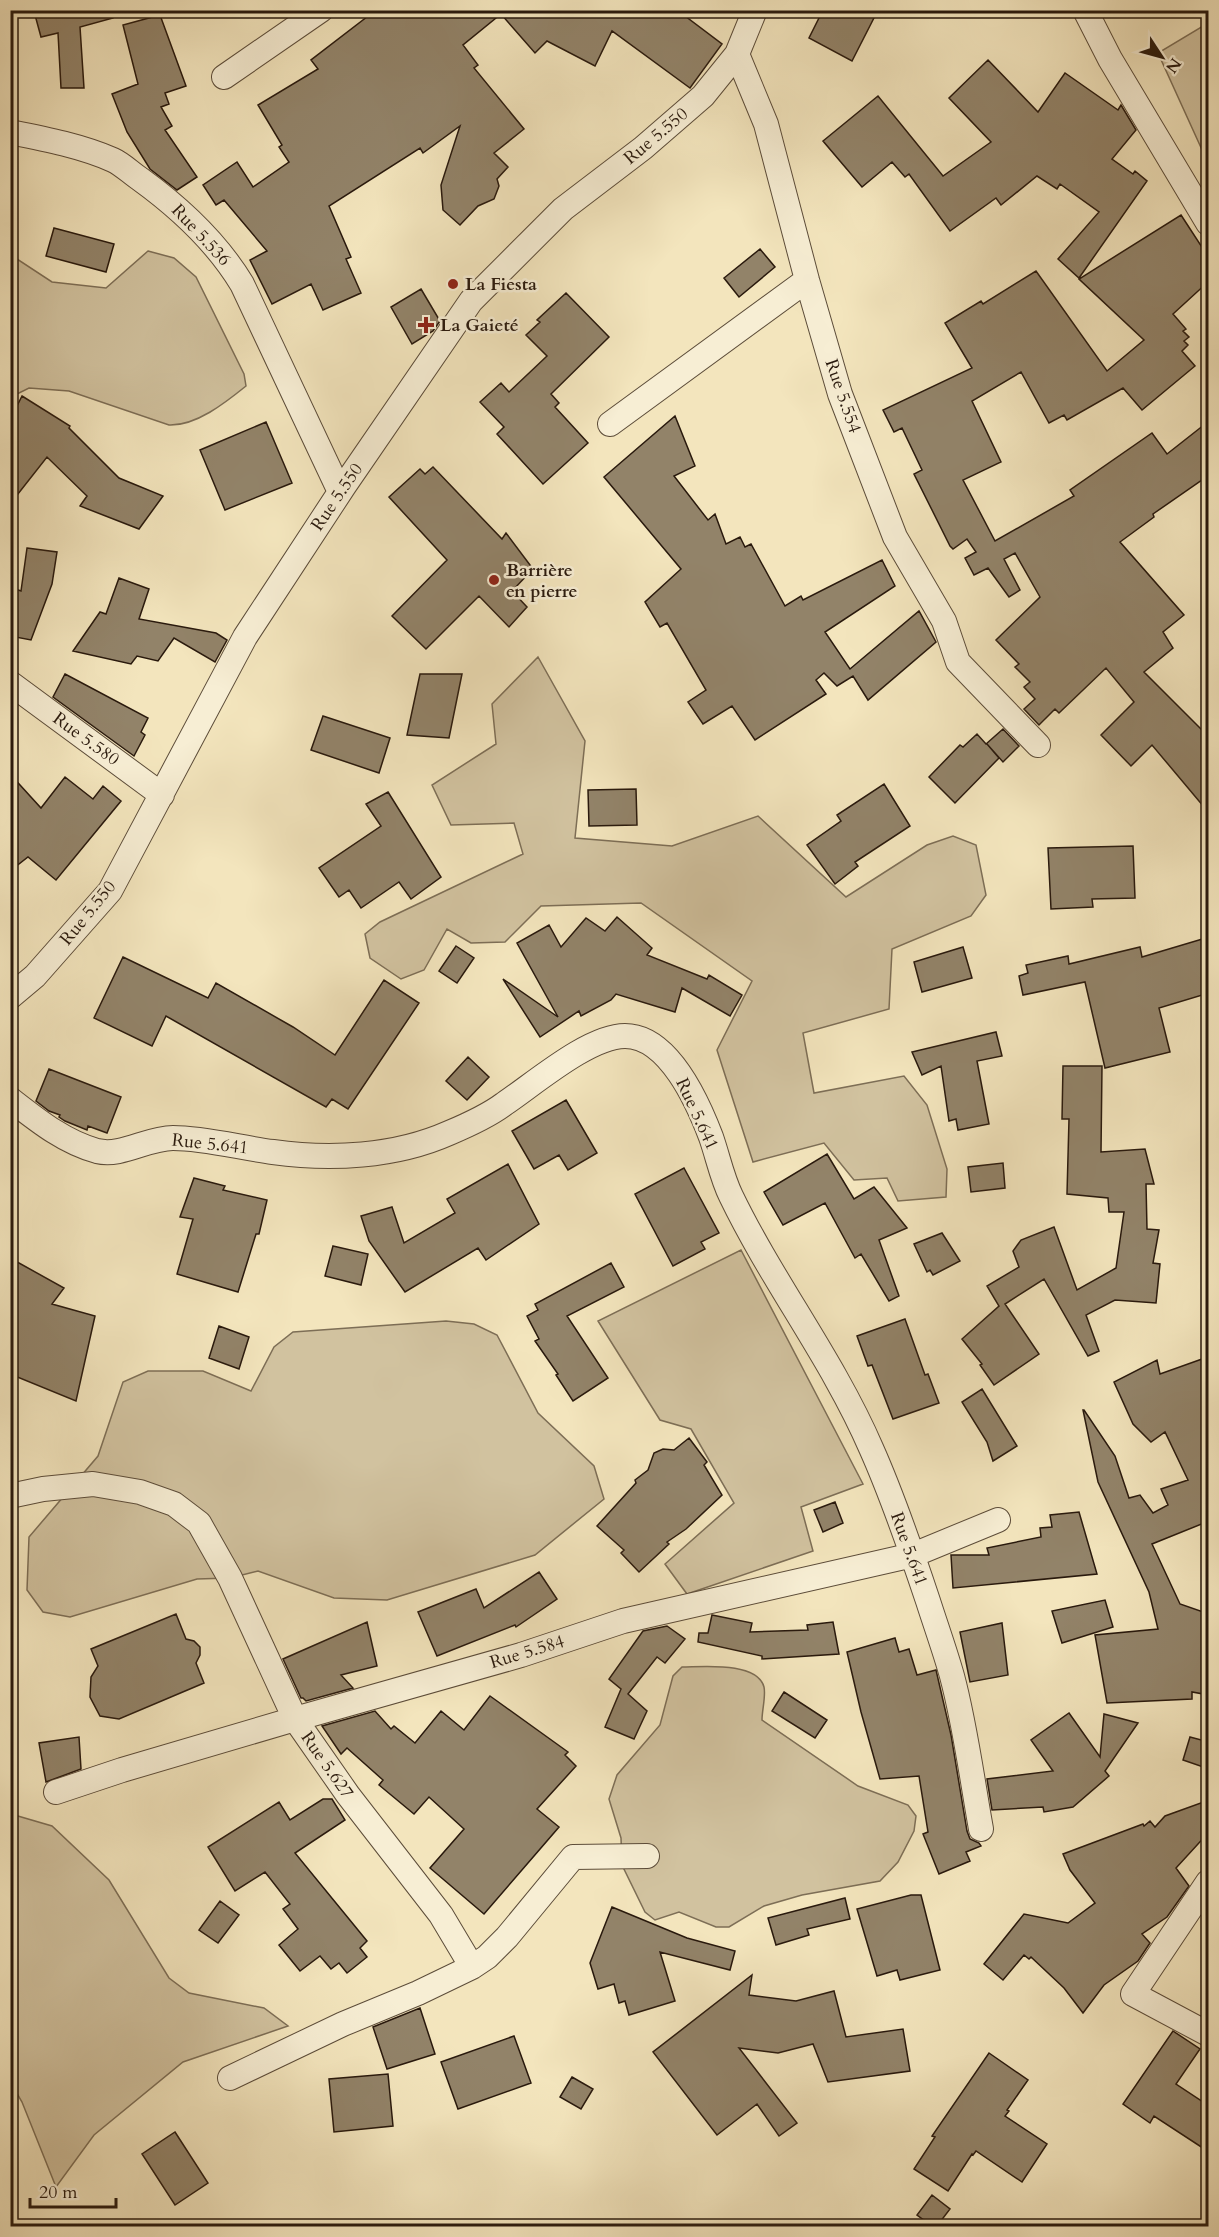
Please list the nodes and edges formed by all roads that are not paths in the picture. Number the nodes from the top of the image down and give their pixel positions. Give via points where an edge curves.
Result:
1 (321, 10) edge
2 (754, 10) edge
3 (1085, 10) edge
4 (737, 54) junction
5 (224, 77) dead end
6 (10, 132) edge
7 (1209, 223) edge
8 (807, 280) junction
9 (610, 424) dead end
10 (340, 492) junction
11 (10, 684) edge
12 (1038, 745) dead end
13 (162, 795) junction
14 (10, 998) edge
15 (10, 1099) edge
16 (10, 1496) edge
17 (998, 1520) dead end
18 (913, 1555) junction
19 (295, 1719) junction
20 (56, 1792) dead end
21 (981, 1828) dead end
22 (647, 1856) dead end
23 (1209, 1882) edge
24 (472, 1967) junction
25 (1209, 2034) edge
26 (230, 2078) dead end

1 - 5 street
2 - 4 street
3 - 7 street
4 - 8 street, Rue 5.554 via 766,124
4 - 10 street, Rue 5.550 via 703,96 644,148 563,210 471,301
6 - 10 street, Rue 5.536 via 69,145 115,161 200,228 242,284
8 - 9 street
8 - 12 street, Rue 5.554 via 840,394 895,537 944,621 958,662
10 - 13 street, Rue 5.550 via 245,637
11 - 13 street, Rue 5.580
13 - 14 street, Rue 5.550 via 110,891 35,976
15 - 18 street, Rue 5.641 via 72,1142 101,1152 118,1152 171,1138 277,1152 367,1154 447,1134 501,1107 564,1062 604,1040 627,1036 650,1043 670,1059 688,1090 710,1135 728,1191 748,1230 832,1371 866,1437
16 - 19 street, Rue 5.627 via 93,1484 140,1492 174,1504 199,1523 230,1578
17 - 18 street, Rue 5.584
18 - 19 street, Rue 5.584 via 623,1621 521,1655
18 - 21 street, Rue 5.641 via 952,1677
19 - 20 street, Rue 5.584
19 - 24 street, Rue 5.627 via 441,1915
22 - 24 street via 573,1857 507,1937
23 - 25 street via 1133,1994
24 - 26 street

